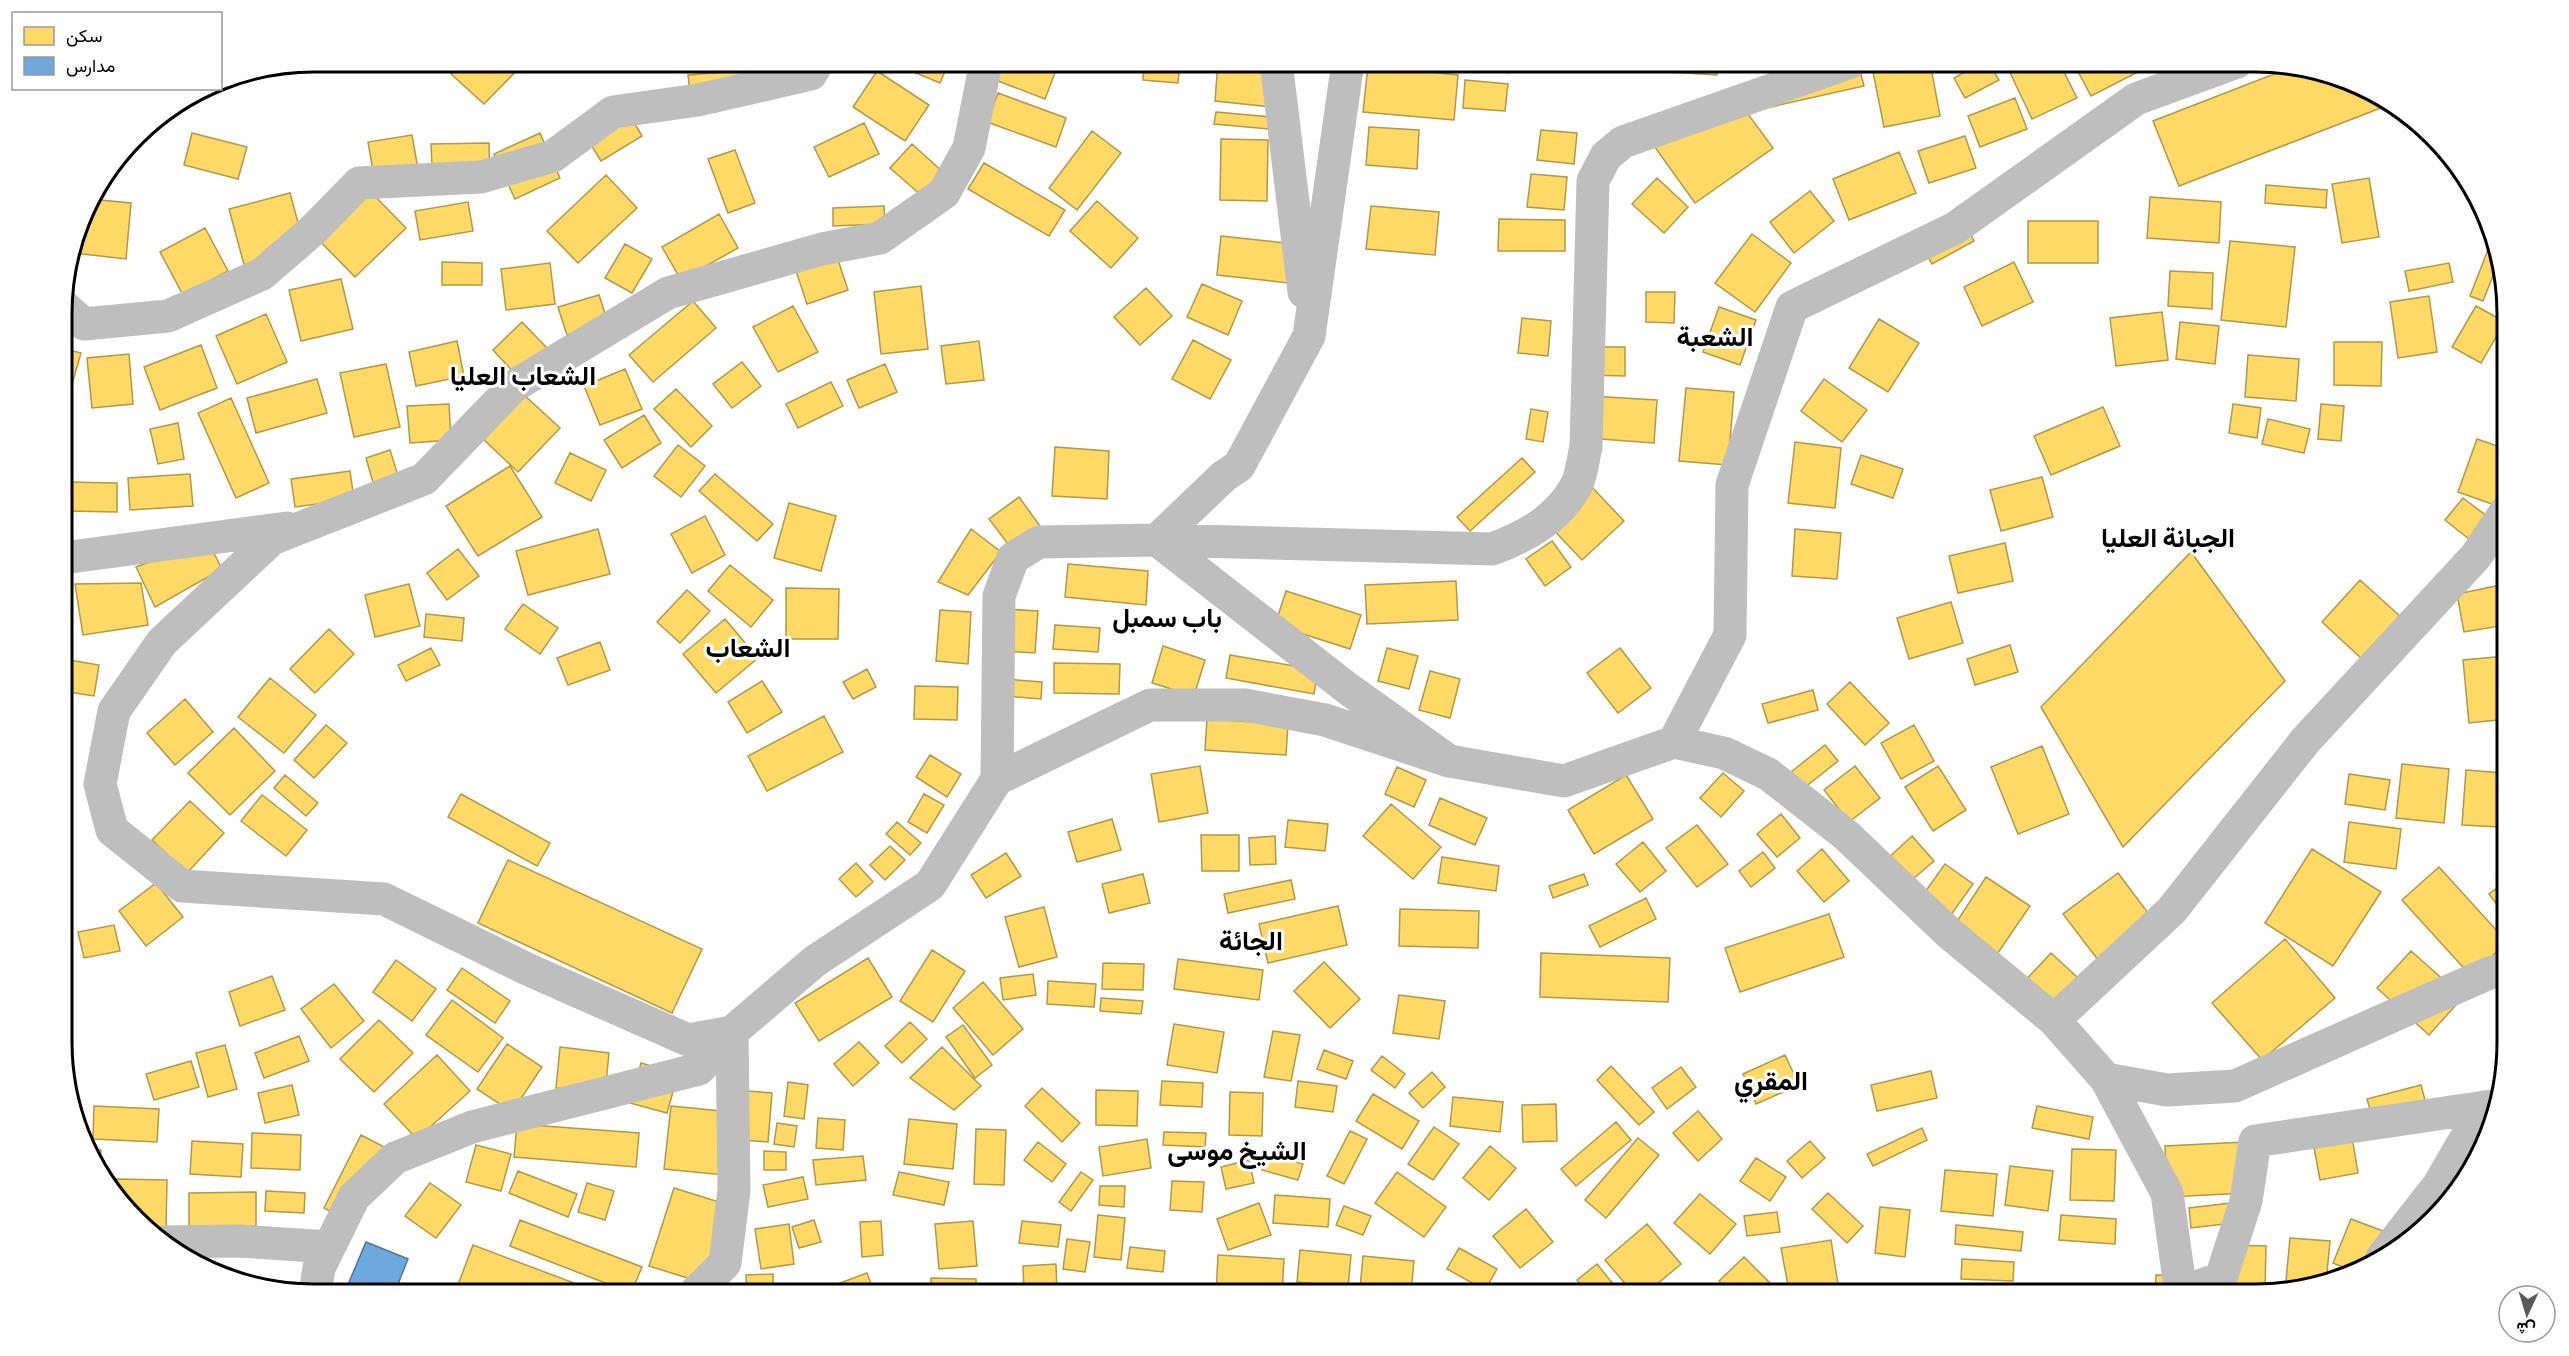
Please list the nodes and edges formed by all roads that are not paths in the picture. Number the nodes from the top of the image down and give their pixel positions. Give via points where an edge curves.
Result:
1 (812, 72) edge
2 (984, 72) edge
3 (1277, 72) edge
4 (1347, 72) edge
5 (1822, 72) edge
6 (2210, 72) edge
7 (72, 314) edge
8 (1309, 336) junction
9 (2497, 524) edge
10 (306, 526) junction
11 (1157, 540) junction
12 (72, 557) edge
13 (1674, 742) junction
14 (1449, 760) junction
15 (997, 779) junction
16 (2497, 972) edge
17 (2054, 1020) junction
18 (732, 1032) junction
19 (2106, 1079) junction
20 (2488, 1107) edge
21 (2399, 1236) edge
22 (178, 1242) edge
23 (329, 1247) junction
24 (317, 1284) edge
25 (704, 1284) edge
26 (2180, 1284) edge
27 (2206, 1284) edge

1 - 7 street via 698,100 612,112 553,156 481,177 359,183 314,230 262,274 168,316 84,324
2 - 10 street via 969,148 944,193 880,238 822,249 668,293 514,386 424,479
3 - 8 street
4 - 8 street
5 - 11 street via 1623,142 1606,156 1593,181 1586,447 1578,482 1560,511 1519,539 1492,549
6 - 13 street via 2136,99 1955,228 1792,307 1732,485 1730,635
8 - 11 street via 1239,466
9 - 17 street via 2476,556 2305,741 2172,910
10 - 12 street
10 - 18 street via 272,539 162,642 114,711 100,784 112,830 182,886 384,899 527,969 688,1040
11 - 14 street via 1347,688
11 - 15 street via 1039,542 1013,558 999,596
13 - 14 street via 1564,781
13 - 17 street via 1724,753 1768,774 1846,835 1949,933
14 - 15 street via 1325,720 1245,705 1150,705
15 - 18 street via 930,885 815,961
16 - 19 street via 2235,1086 2167,1090
17 - 19 street
18 - 23 street via 699,1069 472,1127 395,1158 354,1197
18 - 25 street via 734,1191 724,1263
19 - 26 street via 2167,1193
20 - 21 street via 2438,1186
20 - 27 street via 2254,1141 2246,1201 2221,1278
22 - 23 street
23 - 24 street

